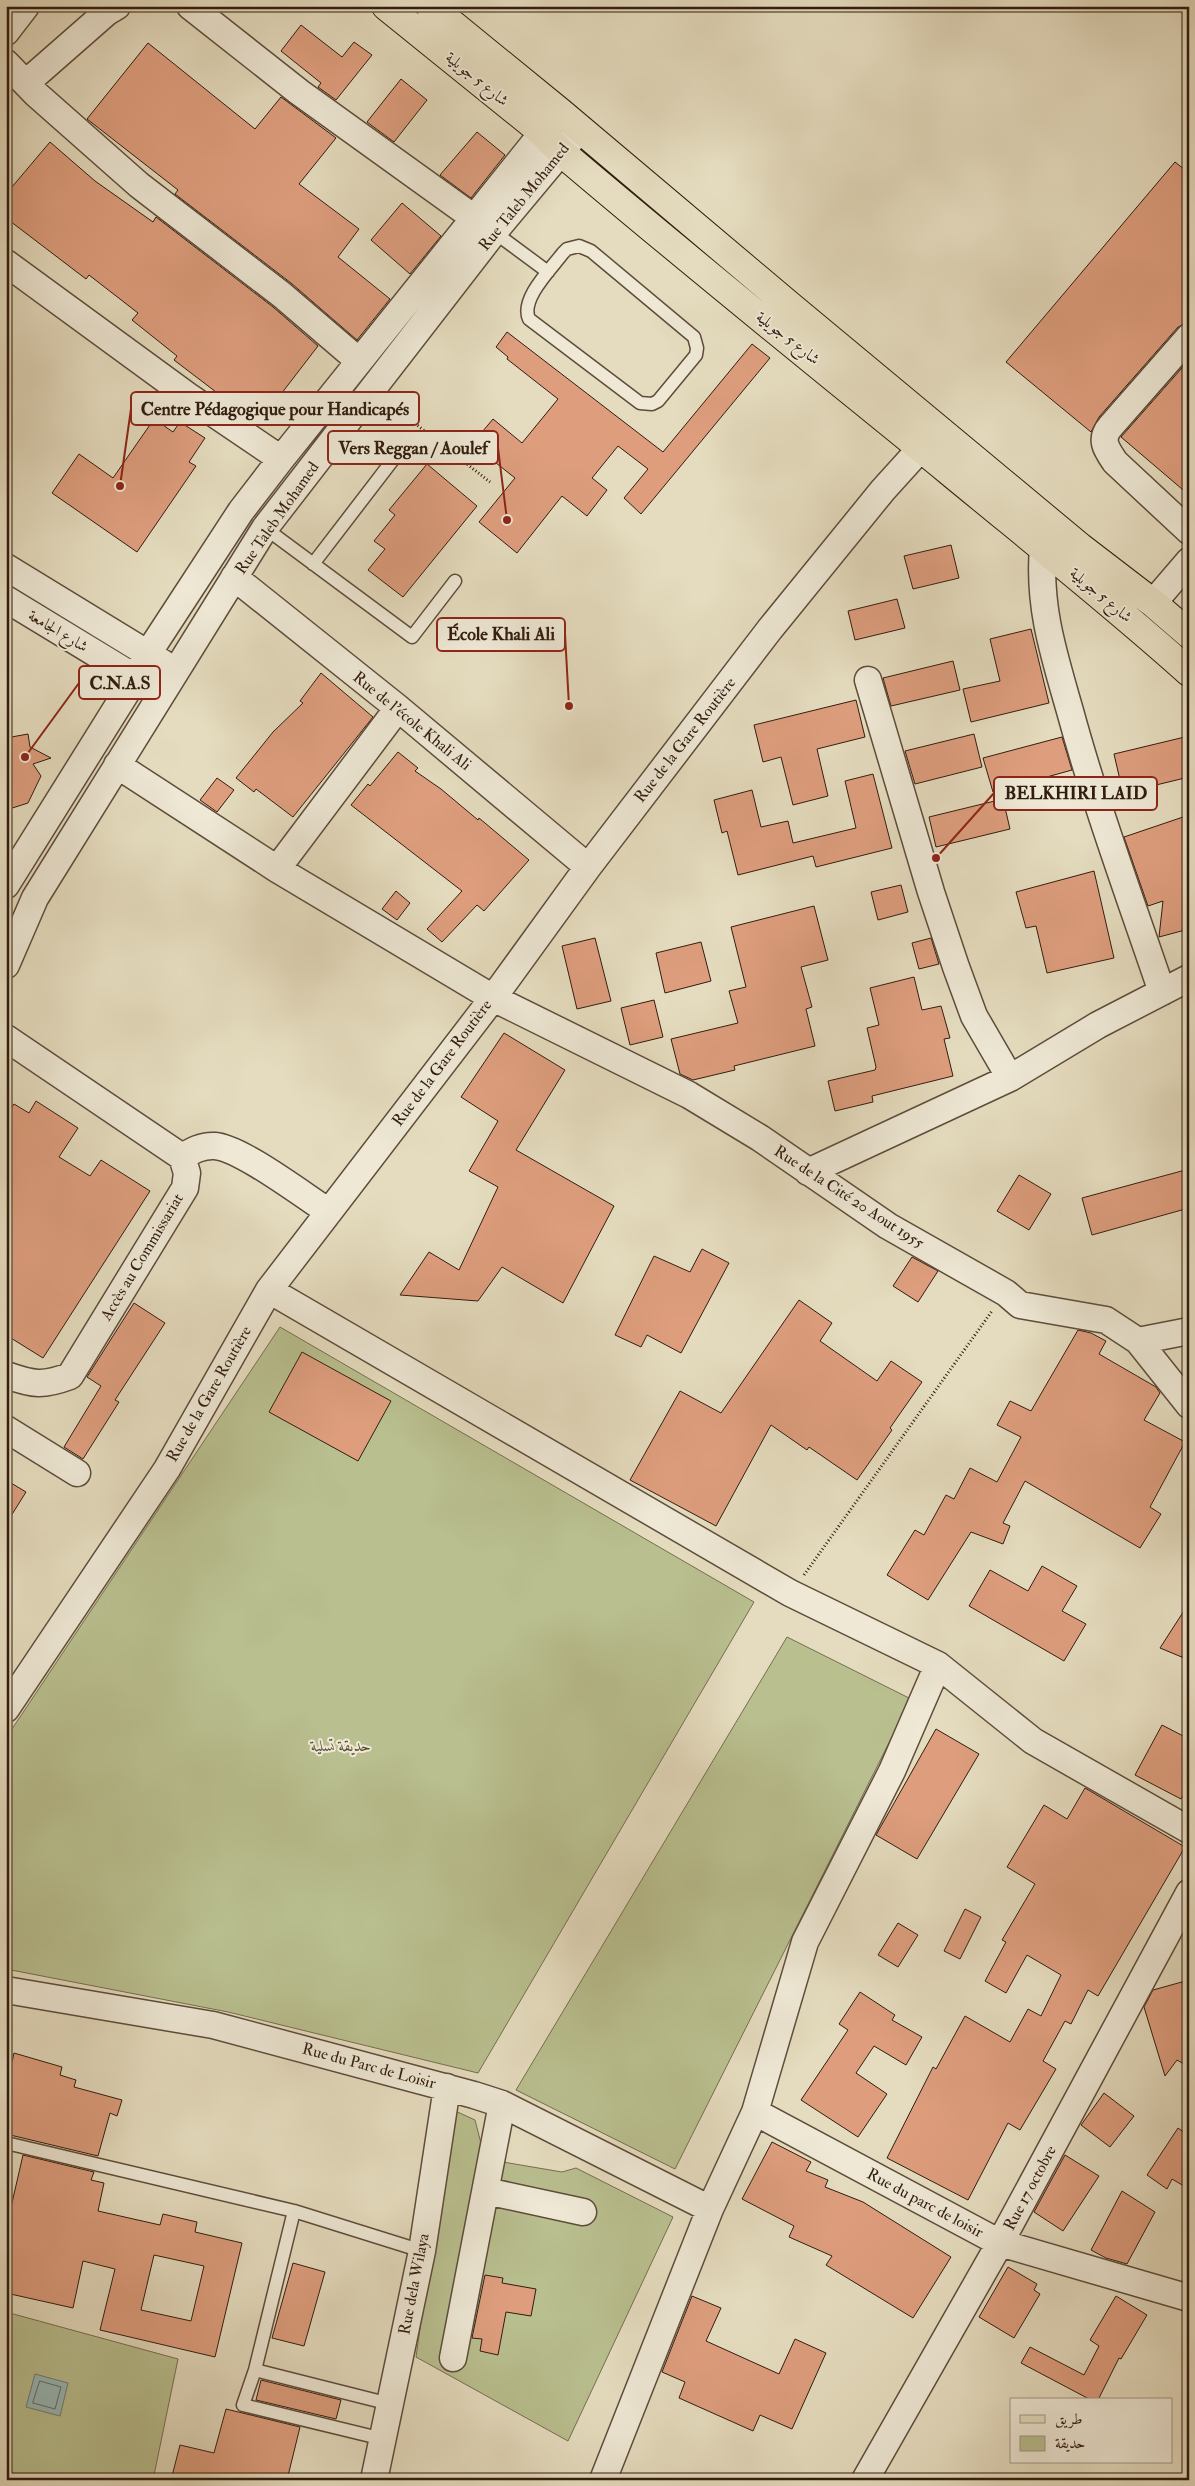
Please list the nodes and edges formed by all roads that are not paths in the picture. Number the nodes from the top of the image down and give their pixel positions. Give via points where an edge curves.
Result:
1 (26, 6) edge
2 (117, 6) edge
3 (190, 6) edge
4 (386, 6) edge
5 (430, 6) edge
6 (6, 32) edge
7 (6, 63) edge
8 (26, 83) junction
9 (560, 112) junction
10 (580, 129) junction
11 (542, 132) junction
12 (561, 152) junction
13 (484, 225) junction
14 (6, 263) edge
15 (548, 272) junction
16 (1189, 337) edge
17 (359, 361) junction
18 (402, 448) dead end
19 (921, 448) junction
20 (280, 459) junction
21 (241, 511) junction
22 (265, 528) junction
23 (1189, 531) edge
24 (1043, 548) junction
25 (1189, 561) edge
26 (313, 564) junction
27 (6, 567) edge
28 (234, 577) junction
29 (455, 581) dead end
30 (6, 599) edge
31 (1153, 603) junction
32 (1189, 634) edge
33 (142, 666) junction
34 (176, 671) junction
35 (1189, 672) edge
36 (868, 680) dead end
37 (161, 694) junction
38 (398, 708) junction
39 (117, 765) junction
40 (588, 867) junction
41 (277, 870) junction
42 (6, 885) edge
43 (6, 965) edge
44 (1189, 978) edge
45 (1162, 992) junction
46 (493, 998) junction
47 (6, 1038) edge
48 (1010, 1078) junction
49 (182, 1157) junction
50 (808, 1172) junction
51 (328, 1212) junction
52 (269, 1290) junction
53 (1189, 1330) edge
54 (1138, 1341) junction
55 (6, 1375) edge
56 (1189, 1405) edge
57 (6, 1429) edge
58 (78, 1473) dead end
59 (938, 1665) junction
60 (6, 1709) edge
61 (1189, 1830) edge
62 (1189, 1893) edge
63 (6, 1990) edge
64 (447, 2087) junction
65 (502, 2104) junction
66 (755, 2112) junction
67 (6, 2143) edge
68 (486, 2190) junction
69 (710, 2209) junction
70 (294, 2211) junction
71 (583, 2212) dead end
72 (1000, 2243) junction
73 (422, 2250) junction
74 (1189, 2298) edge
75 (453, 2358) dead end
76 (255, 2370) junction
77 (390, 2404) junction
78 (382, 2439) junction
79 (374, 2480) edge
80 (603, 2480) edge
81 (865, 2480) edge

1 - 6 street
2 - 8 street
3 - 13 street via 299,92
4 - 11 main road, شارع 5 جويلية
5 - 9 main road, شارع 5 جويلية
7 - 8 street
8 - 17 street via 139,185 282,296
9 - 10 main road, شارع 5 جويلية
9 - 11 street, Rue Taleb Mohamed
10 - 12 street, Rue Taleb Mohamed
10 - 31 main road, شارع 5 جويلية via 1080,547
11 - 12 main road, شارع 5 جويلية
11 - 13 street, Rue Taleb Mohamed
12 - 13 street, Rue Taleb Mohamed
12 - 19 main road, شارع 5 جويلية
13 - 15 lane
13 - 17 street, Rue Taleb Mohamed
13 - 22 street, Rue Taleb Mohamed via 371,390
14 - 20 street
15 - 15 lane via 527,302 526,314 533,324 640,403 652,404 662,397 696,355 697,342 690,332 585,248 568,249
16 - 23 street via 1104,438 1106,449 1115,462
17 - 20 street, Rue Taleb Mohamed
18 - 26 lane
19 - 24 main road, شارع 5 جويلية
19 - 40 street, Rue de la Gare Routière via 770,629
20 - 21 street, Rue Taleb Mohamed
21 - 22 street
21 - 33 street, Rue Taleb Mohamed
22 - 26 lane
22 - 28 street, Rue Taleb Mohamed
24 - 35 main road, شارع 5 جويلية
24 - 45 street via 1041,574 1046,627 1087,774
25 - 31 street
26 - 29 lane via 412,637
27 - 33 street, شارع الجامعة
28 - 34 street, Rue Taleb Mohamed
28 - 38 street, Rue de l'école Khali Ali
30 - 33 street, شارع الجامعة
31 - 32 main road, شارع 5 جويلية
33 - 34 street
33 - 37 street, شارع الجامعة
33 - 42 street, Rue Taleb Mohamed
34 - 37 street, Rue Taleb Mohamed
36 - 48 street via 956,967 974,1016
37 - 39 street, Rue Taleb Mohamed
38 - 40 street, Rue de l'école Khali Ali
38 - 41 street
39 - 41 street, Rue de la Cité 20 Aout 1955
39 - 43 street, Rue Taleb Mohamed via 35,898
40 - 46 street, Rue de la Gare Routière
41 - 46 street, Rue de la Cité 20 Aout 1955
44 - 45 street
45 - 48 street via 1098,1025
46 - 50 street, Rue de la Cité 20 Aout 1955 via 689,1095
46 - 51 street, Rue de la Gare Routière
47 - 49 street
48 - 50 street
49 - 51 street via 197,1148 214,1146 234,1150
49 - 55 street, Accès au Commissariat via 187,1173 185,1188 70,1376 47,1384 24,1382
50 - 54 street, Rue de la Cité 20 Aout 1955 via 888,1226 1006,1293 1020,1305 1106,1320
51 - 52 street, Rue de la Gare Routière
52 - 59 street via 790,1594
52 - 60 street, Rue de la Gare Routière via 167,1469
53 - 54 street
54 - 56 street, Rue de la Cité 20 Aout 1955
57 - 58 street
59 - 61 street via 1033,1740
59 - 66 street via 892,1771 805,1942
62 - 72 street, Rue 17 octobre
63 - 64 street, Rue du Parc de Loisir via 214,2025
64 - 65 street, Rue du Parc de Loisir
64 - 73 street, Rue dela Wilaya
65 - 68 street
65 - 69 street, Rue du Parc de Loisir
66 - 69 street
66 - 72 street, Rue du parc de loisir
67 - 70 lane
68 - 71 street
68 - 75 street
69 - 80 street
70 - 73 lane
70 - 76 lane
72 - 74 street, Rue du parc de loisir
72 - 81 street, Rue 17 octobre
73 - 77 street, Rue dela Wilaya
76 - 77 lane
76 - 78 lane via 243,2405
77 - 78 street, Rue dela Wilaya
78 - 79 street, Rue dela Wilaya

